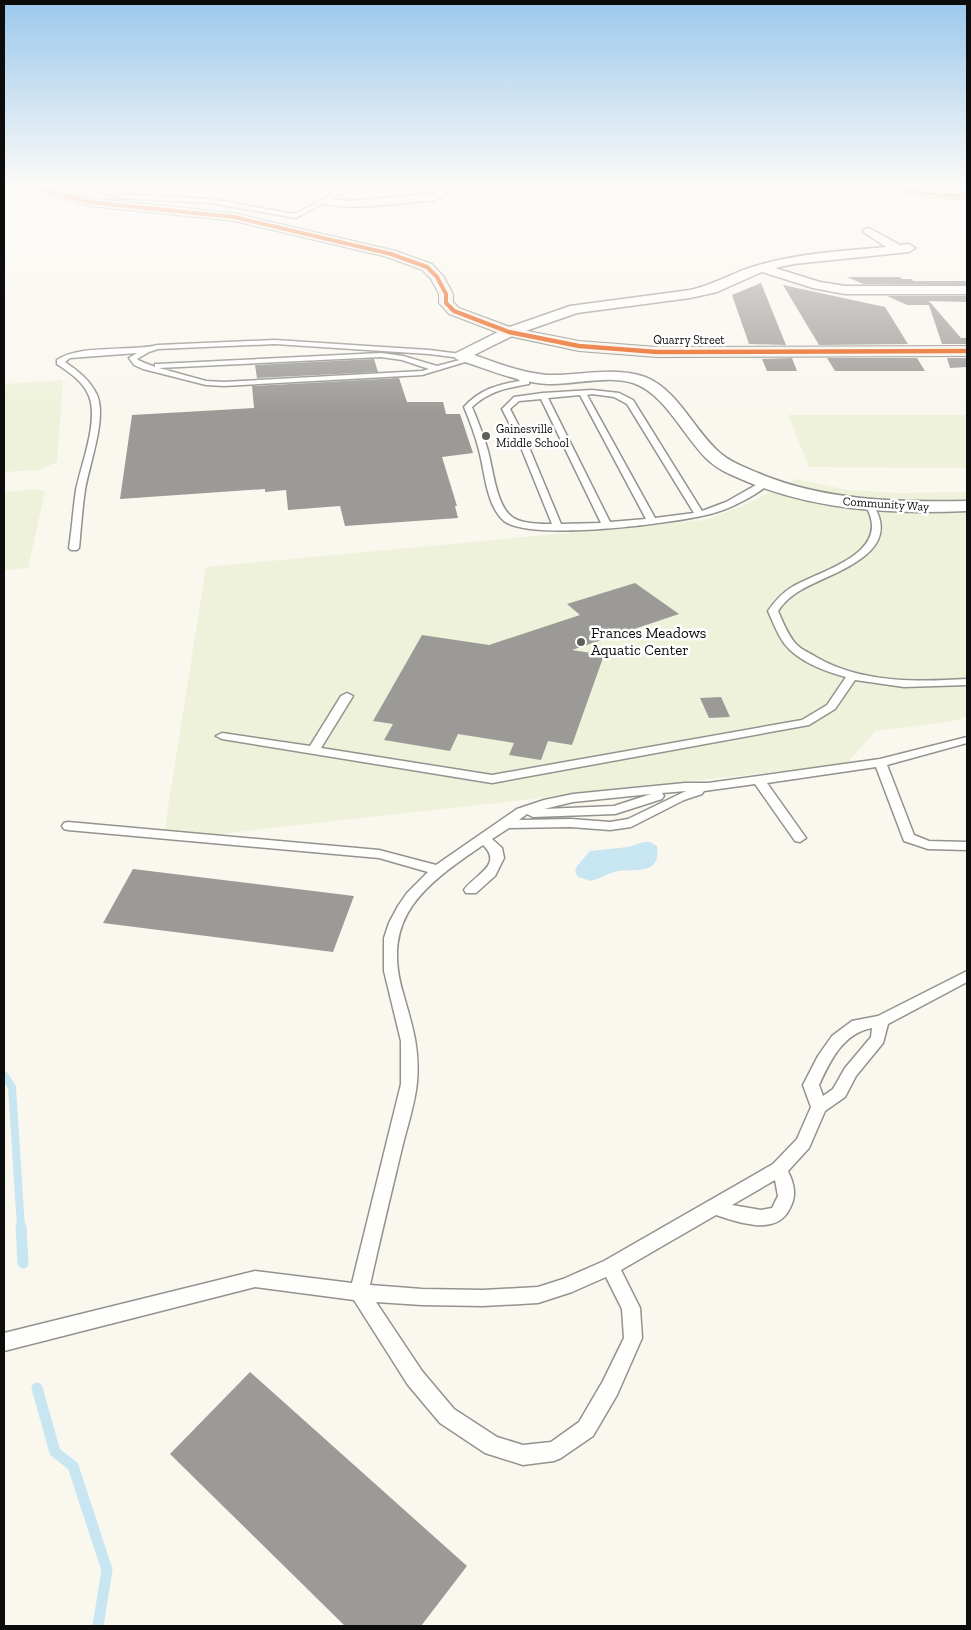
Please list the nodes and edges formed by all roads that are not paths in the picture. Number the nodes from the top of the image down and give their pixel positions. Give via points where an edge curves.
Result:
1 (412, 262) edge
2 (785, 262) edge
3 (761, 268) junction
4 (966, 290) edge
5 (509, 332) junction
6 (146, 350) junction
7 (967, 351) edge
8 (466, 357) junction
9 (146, 367) junction
10 (437, 369) junction
11 (516, 373) junction
12 (582, 393) junction
13 (543, 396) junction
14 (766, 483) junction
15 (869, 505) junction
16 (967, 506) edge
17 (699, 514) junction
18 (652, 521) junction
19 (606, 524) junction
20 (558, 528) junction
21 (74, 548) dead end
22 (853, 675) junction
23 (967, 682) edge
24 (347, 696) dead end
25 (222, 736) dead end
26 (967, 740) edge
27 (314, 750) junction
28 (880, 762) junction
29 (758, 779) junction
30 (708, 787) junction
31 (506, 824) junction
32 (68, 826) dead end
33 (800, 838) dead end
34 (484, 839) junction
35 (967, 846) edge
36 (438, 870) junction
37 (471, 890) dead end
38 (967, 976) edge
39 (881, 1021) junction
40 (819, 1107) junction
41 (780, 1169) junction
42 (716, 1207) junction
43 (610, 1267) junction
44 (359, 1292) junction
45 (4, 1342) edge

1 - 5 street, Quarry Street via 427,268 437,277 446,294 446,303 454,310
2 - 3 street
3 - 4 street via 845,290
3 - 5 street via 712,289 575,309
5 - 7 street, Quarry Street via 579,346 657,352
5 - 8 street
6 - 8 lane via 275,342
6 - 9 lane via 133,358
6 - 21 lane via 77,354 60,362 83,379 96,406
8 - 10 lane
8 - 11 street, Community Way
9 - 10 lane via 381,355
9 - 10 lane via 206,383 224,384 422,373
11 - 14 street, Community Way via 545,379 605,376 649,384 662,393 700,444 720,462
11 - 20 lane via 526,382 507,384 480,394 468,407 482,443 497,504 509,520 524,526
12 - 13 lane
12 - 17 lane via 616,395 630,402
12 - 18 lane
13 - 19 lane
13 - 20 lane via 517,399 506,409
14 - 15 street, Community Way via 827,500
14 - 17 lane via 716,510
15 - 16 street, Community Way
15 - 22 lane via 877,516 877,530 866,552 800,586 780,600 773,611 791,646 818,665
17 - 18 lane
18 - 19 lane
19 - 20 lane
22 - 23 lane via 895,683
22 - 27 lane via 831,707 805,722 492,779
24 - 27 lane
25 - 27 lane
26 - 28 lane
28 - 29 lane
28 - 35 lane via 909,838 928,845
29 - 30 lane
29 - 33 lane
30 - 31 lane via 679,788 615,810 527,814
30 - 31 lane via 680,797 631,823 610,826
31 - 34 lane
32 - 36 lane via 379,854
34 - 36 lane
34 - 37 lane via 497,851 498,858 490,873
36 - 44 lane via 406,903 390,935 394,988 408,1032 408,1084
38 - 39 lane
39 - 40 lane via 878,1039 850,1072 839,1093
39 - 40 lane via 857,1024 837,1040 811,1085
40 - 41 lane via 803,1143
41 - 42 lane
41 - 42 lane via 787,1185 786,1199 781,1210 773,1216 747,1216
42 - 43 lane
43 - 44 lane via 538,1296 448,1298
43 - 44 lane via 631,1308 633,1338 610,1388 586,1429 554,1451 523,1455 492,1446 447,1416 415,1378
44 - 45 lane via 255,1279

